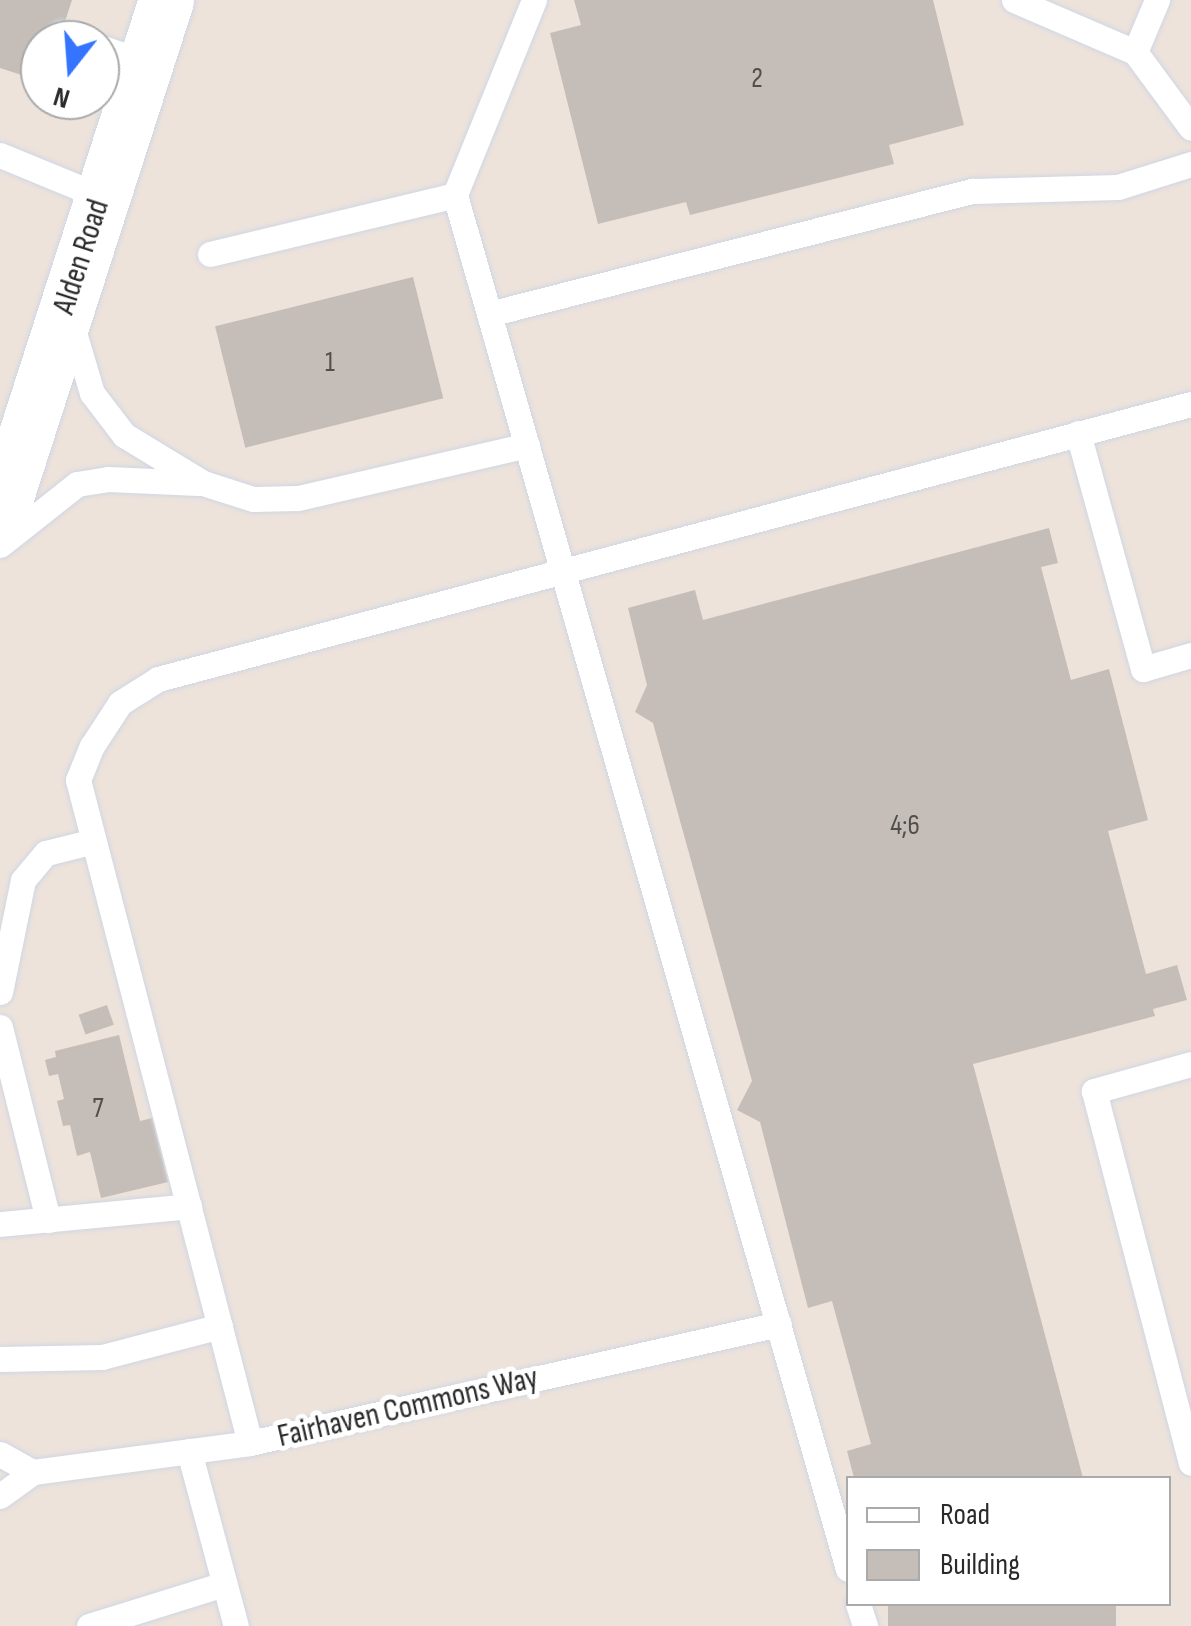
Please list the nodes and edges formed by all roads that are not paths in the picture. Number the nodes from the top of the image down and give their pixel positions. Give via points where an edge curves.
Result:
1 (166, 0) edge
2 (534, 0) edge
3 (1014, 0) edge
4 (1157, 0) edge
5 (1136, 52) junction
6 (123, 54) edge
7 (1191, 128) edge
8 (0, 154) edge
9 (1191, 164) edge
10 (455, 195) junction
11 (102, 197) junction
12 (210, 254) dead end
13 (68, 304) junction
14 (489, 314) junction
15 (1191, 404) edge
16 (1078, 434) junction
17 (527, 445) junction
18 (204, 483) junction
19 (0, 515) edge
20 (0, 545) edge
21 (563, 571) junction
22 (1191, 655) edge
23 (94, 841) junction
24 (0, 992) edge
25 (0, 1027) edge
26 (1191, 1064) edge
27 (188, 1206) junction
28 (48, 1220) junction
29 (0, 1224) edge
30 (779, 1324) junction
31 (220, 1326) junction
32 (0, 1359) edge
33 (250, 1443) junction
34 (189, 1451) junction
35 (0, 1454) edge
36 (1191, 1463) edge
37 (33, 1472) junction
38 (0, 1496) edge
39 (846, 1562) edge
40 (224, 1584) junction
41 (88, 1626) edge
42 (236, 1626) edge

1 - 6 main road, Alden Road
2 - 10 lane
3 - 5 lane
4 - 5 lane
5 - 7 lane
6 - 11 main road, Alden Road
8 - 11 lane
9 - 14 lane via 1118,187 972,191
10 - 12 lane
10 - 14 lane
11 - 13 main road, Alden Road
13 - 18 lane via 78,354 102,407 124,435
13 - 19 main road, Alden Road
14 - 17 lane
15 - 16 lane
16 - 21 lane
16 - 22 lane via 1143,668
17 - 18 lane via 298,498 253,499
17 - 21 lane
18 - 20 lane via 76,484
21 - 23 lane via 158,679 120,703 78,780
21 - 30 lane
23 - 24 lane via 46,852 23,880
23 - 27 lane
25 - 28 lane
26 - 36 lane via 1094,1091
27 - 28 lane
27 - 31 lane
28 - 29 lane
30 - 33 lane, Fairhaven Commons Way
30 - 39 lane
31 - 32 lane via 102,1358
31 - 33 lane
33 - 34 lane, Fairhaven Commons Way
34 - 37 lane, Fairhaven Commons Way
34 - 40 lane
35 - 37 lane
37 - 38 lane, Fairhaven Commons Way
40 - 41 lane
40 - 42 lane

